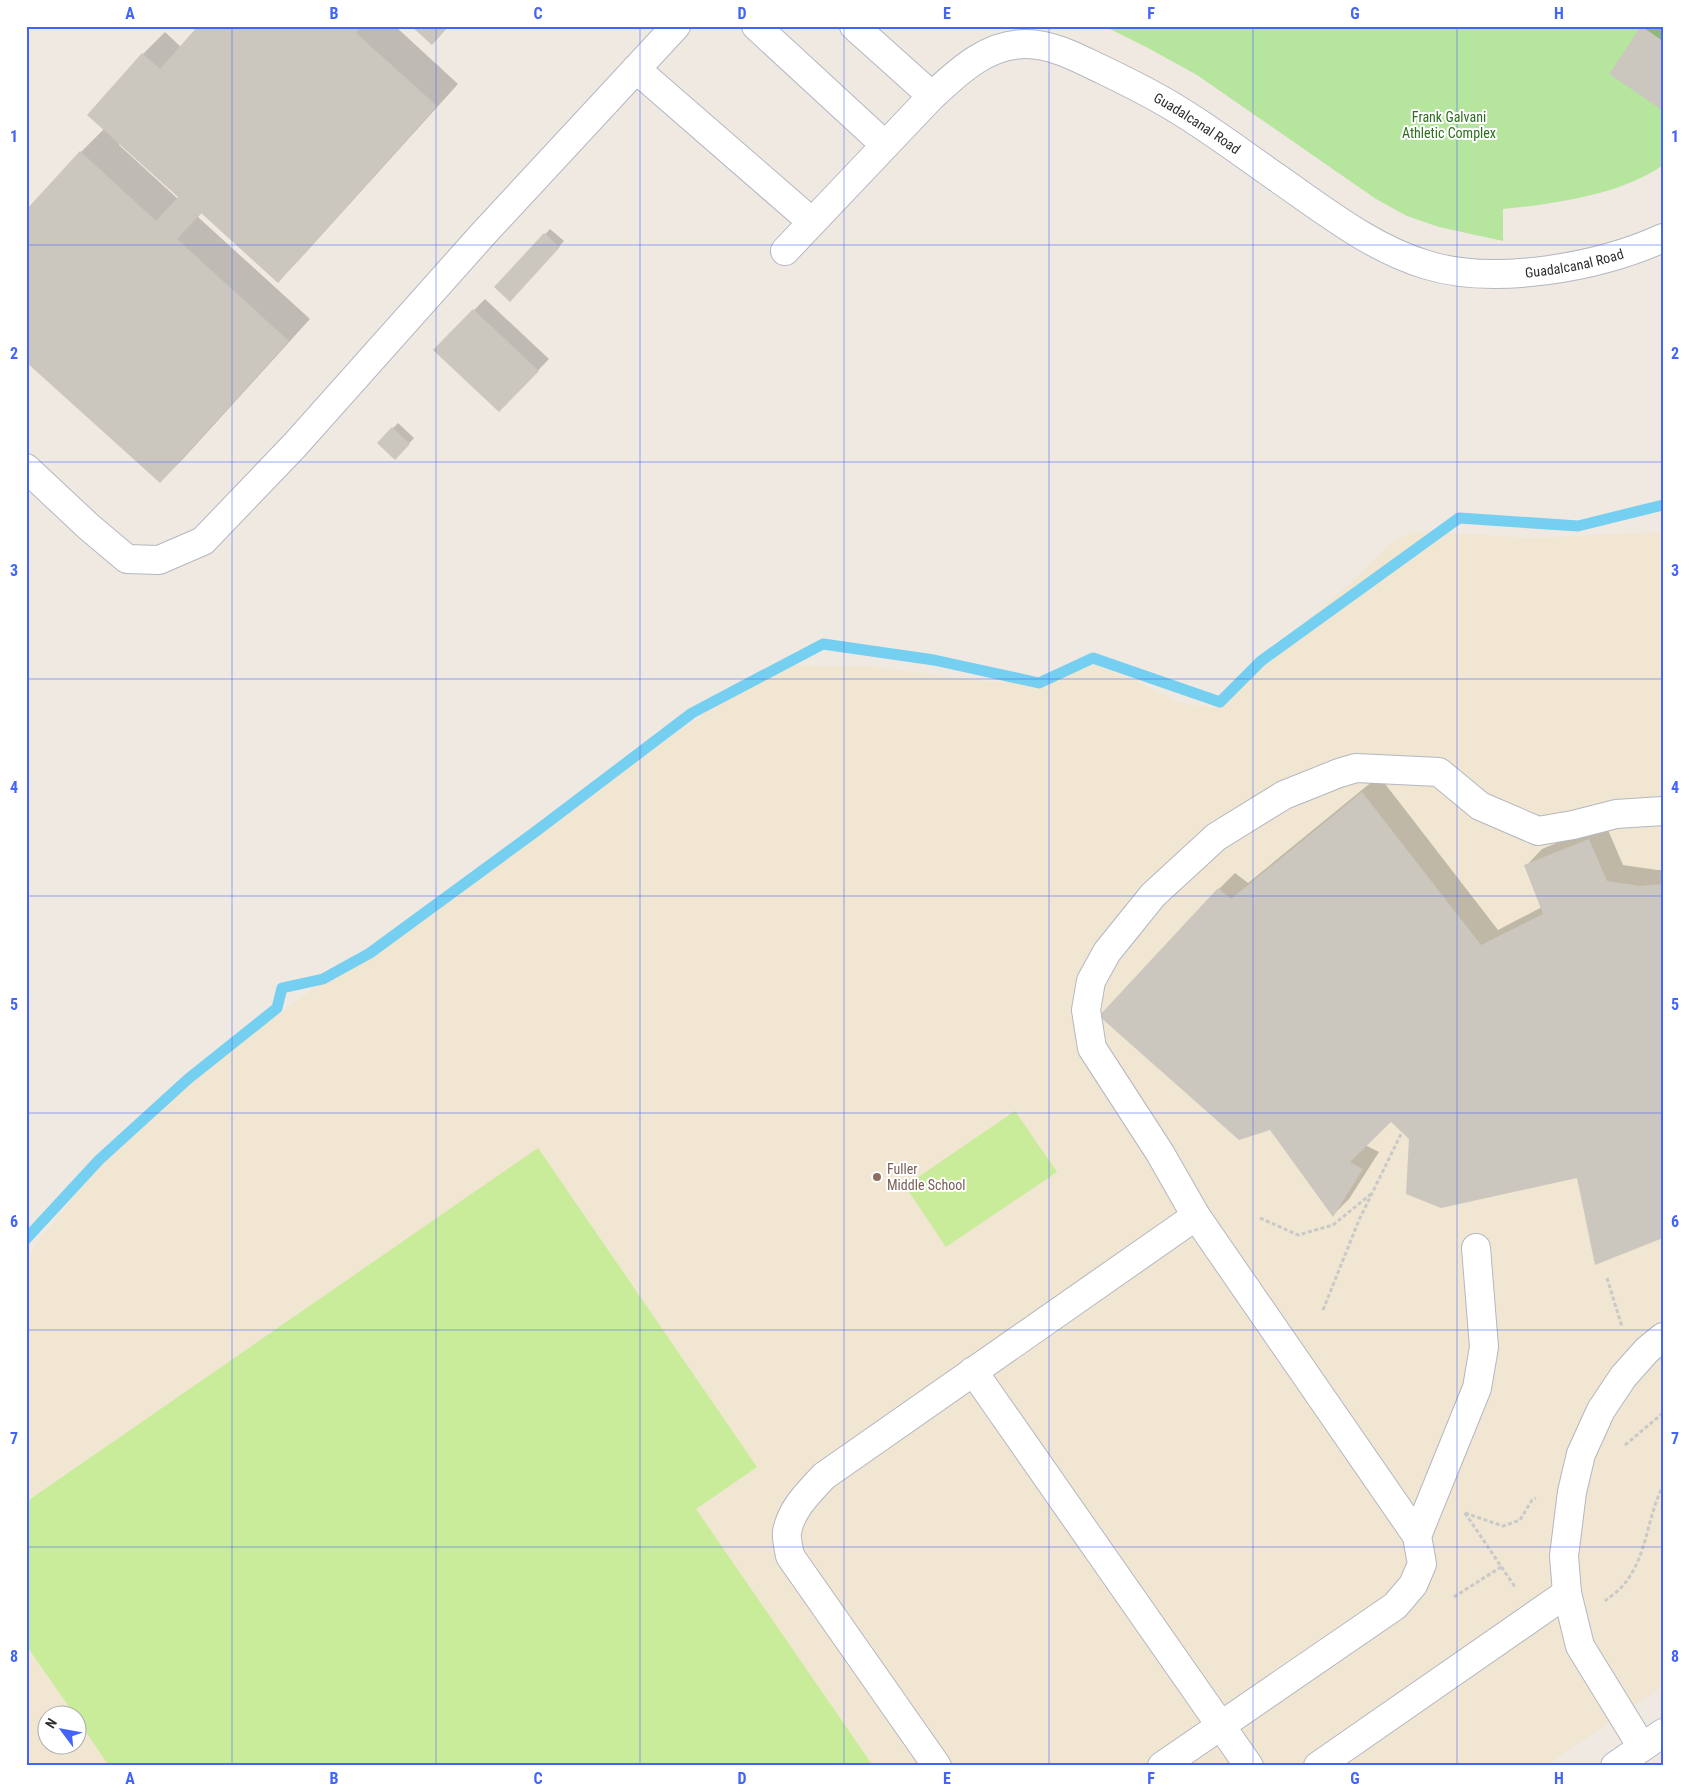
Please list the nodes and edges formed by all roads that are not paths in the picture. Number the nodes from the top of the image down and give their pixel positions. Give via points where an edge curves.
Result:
1 (676, 26) edge
2 (756, 26) edge
3 (854, 26) edge
4 (636, 69) junction
5 (932, 96) junction
6 (885, 145) junction
7 (812, 222) junction
8 (1663, 238) edge
9 (786, 252) dead end
10 (26, 468) edge
11 (1663, 812) edge
12 (1196, 1216) junction
13 (1476, 1248) dead end
14 (1663, 1337) edge
15 (973, 1371) junction
16 (1417, 1536) junction
17 (1567, 1593) junction
18 (1220, 1726) junction
19 (1652, 1740) edge
20 (937, 1766) edge
21 (1162, 1766) edge
22 (1248, 1766) edge
23 (1318, 1766) edge
24 (1615, 1766) edge

1 - 4 street
2 - 6 street
3 - 5 street
4 - 7 street
4 - 10 street via 203,541 159,560 127,559
5 - 6 street, Guadalcanal Road
5 - 8 street, Guadalcanal Road via 978,58 1002,48 1027,44 1055,49 1130,83 1176,109 1355,232 1392,252 1430,266 1495,274 1542,271 1616,256
6 - 7 street, Guadalcanal Road
7 - 9 street, Guadalcanal Road
11 - 12 street via 1616,814 1573,826 1538,831 1480,806 1439,772 1356,768 1284,795 1216,837 1153,895 1107,952 1091,981 1086,1010 1092,1048
12 - 15 street
12 - 16 street
13 - 16 street via 1484,1347 1476,1388
14 - 17 street via 1624,1377 1601,1410 1581,1454 1572,1492 1564,1556
15 - 18 street
15 - 20 street via 824,1476 794,1513 787,1533 790,1556
16 - 18 street via 1422,1564 1413,1585 1395,1606
17 - 19 street via 1580,1646
17 - 23 street
18 - 21 street
18 - 22 street
19 - 24 street

